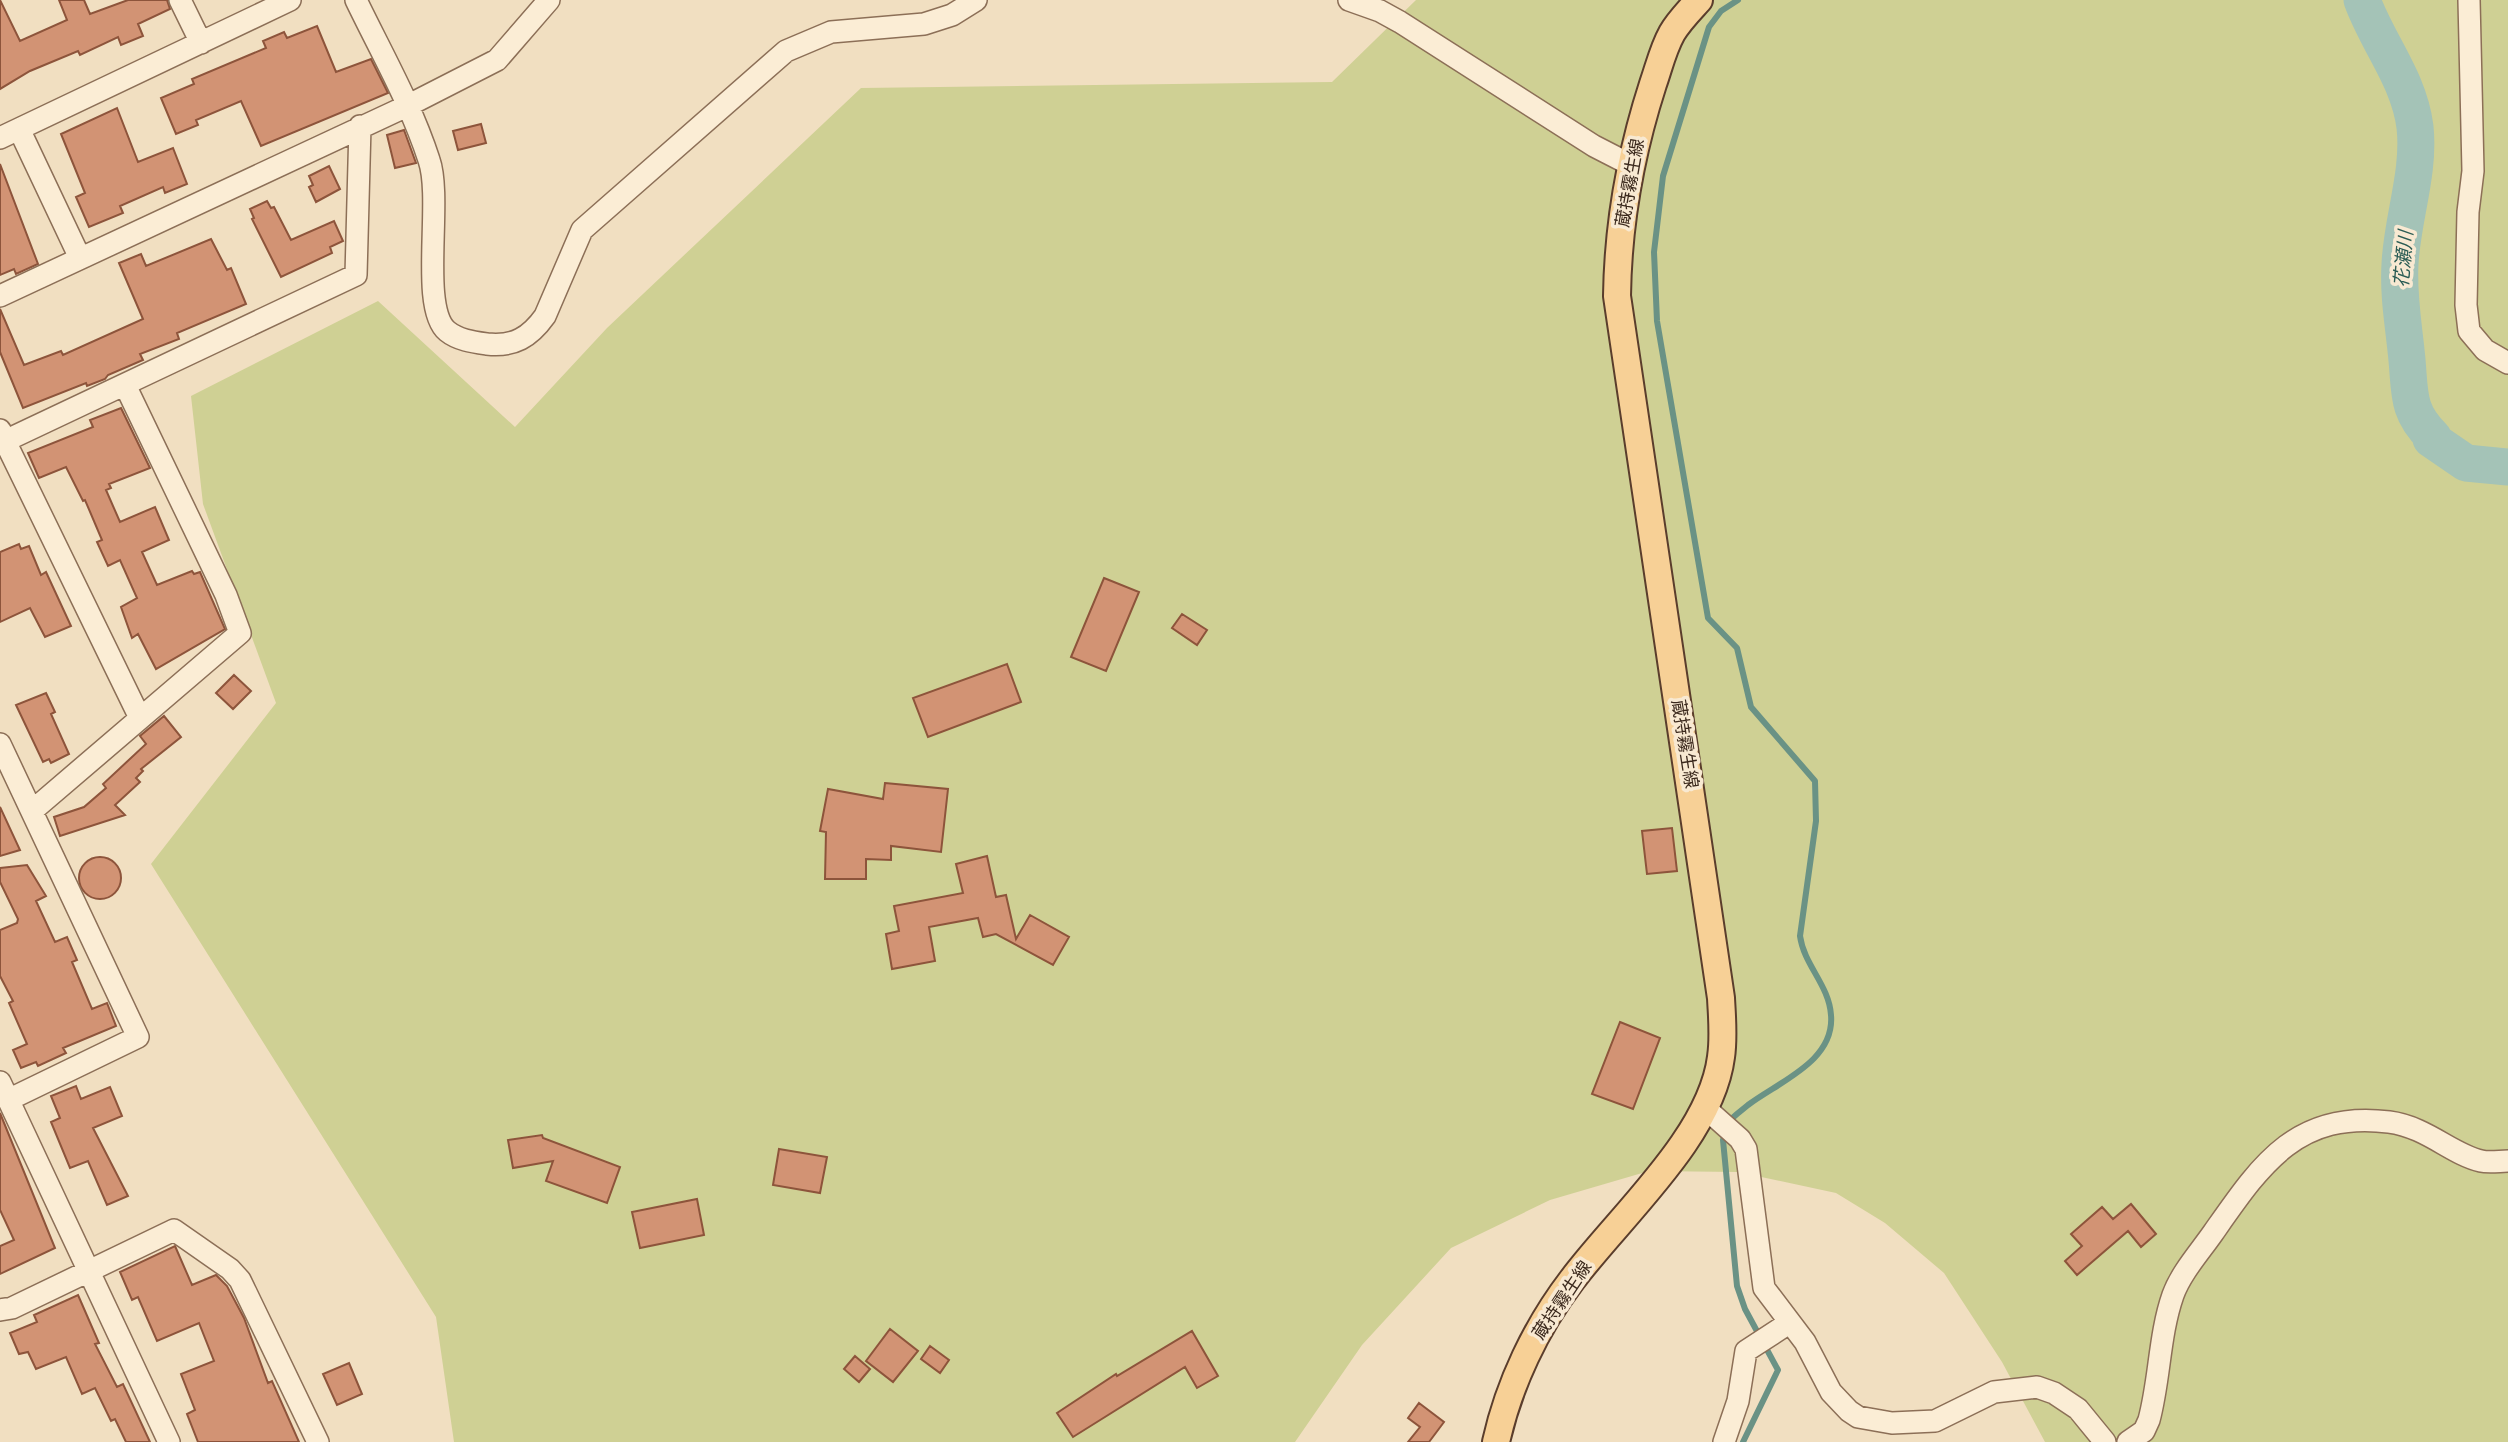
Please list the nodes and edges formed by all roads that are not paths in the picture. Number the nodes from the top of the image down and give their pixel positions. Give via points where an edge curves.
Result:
1 (180, 0) edge
2 (289, 0) edge
3 (356, 0) edge
4 (549, 0) edge
5 (976, 0) edge
6 (1349, 0) edge
7 (1699, 0) edge
8 (2469, 0) edge
9 (201, 43) junction
10 (407, 106) junction
11 (360, 126) junction
12 (9, 134) edge
13 (1631, 164) junction
14 (80, 258) junction
15 (0, 296) edge
16 (2508, 363) edge
17 (125, 385) junction
18 (3, 435) edge
19 (139, 716) junction
20 (0, 744) edge
21 (32, 811) junction
22 (4, 1091) edge
23 (1709, 1112) junction
24 (2508, 1161) edge
25 (89, 1272) junction
26 (0, 1310) edge
27 (1783, 1327) junction
28 (169, 1442) edge
29 (318, 1442) edge
30 (1496, 1442) edge
31 (1724, 1442) edge
32 (2105, 1442) edge
33 (2128, 1442) edge

1 - 9 street
2 - 9 street
3 - 10 street
4 - 10 street via 497,60
5 - 10 street via 952,15 924,24 831,32 786,51 582,230 545,316 529,335 508,344 459,338 438,320 433,294 432,170
6 - 13 street via 1400,22 1594,146
7 - 13 main road, 蔵持霧生線 via 1664,48
8 - 16 street via 2473,171 2466,305 2469,331 2485,350
9 - 12 street
10 - 11 street
11 - 14 street
11 - 17 street via 356,275
12 - 14 street
13 - 23 main road, 蔵持霧生線 via 1618,253 1617,296 1721,998 1721,1059
14 - 15 street
17 - 18 street
17 - 19 street via 240,633
18 - 19 street
19 - 21 street
20 - 21 street
21 - 22 street via 138,1037
22 - 25 street
23 - 27 street via 1740,1139 1749,1162 1764,1289
23 - 30 main road, 蔵持霧生線 via 1572,1279 1546,1318 1511,1392
24 - 33 street via 2481,1161 2415,1128 2388,1122 2336,1122 2310,1131 2279,1151 2256,1172 2178,1280 2149,1420 2144,1431
25 - 26 street
25 - 28 street
25 - 29 street via 174,1230 230,1269 249,1294
27 - 31 street via 1753,1345 1743,1359 1738,1401
27 - 32 street via 1805,1342 1830,1392 1858,1417 1892,1423 1935,1421 1993,1392 2038,1387 2078,1409

